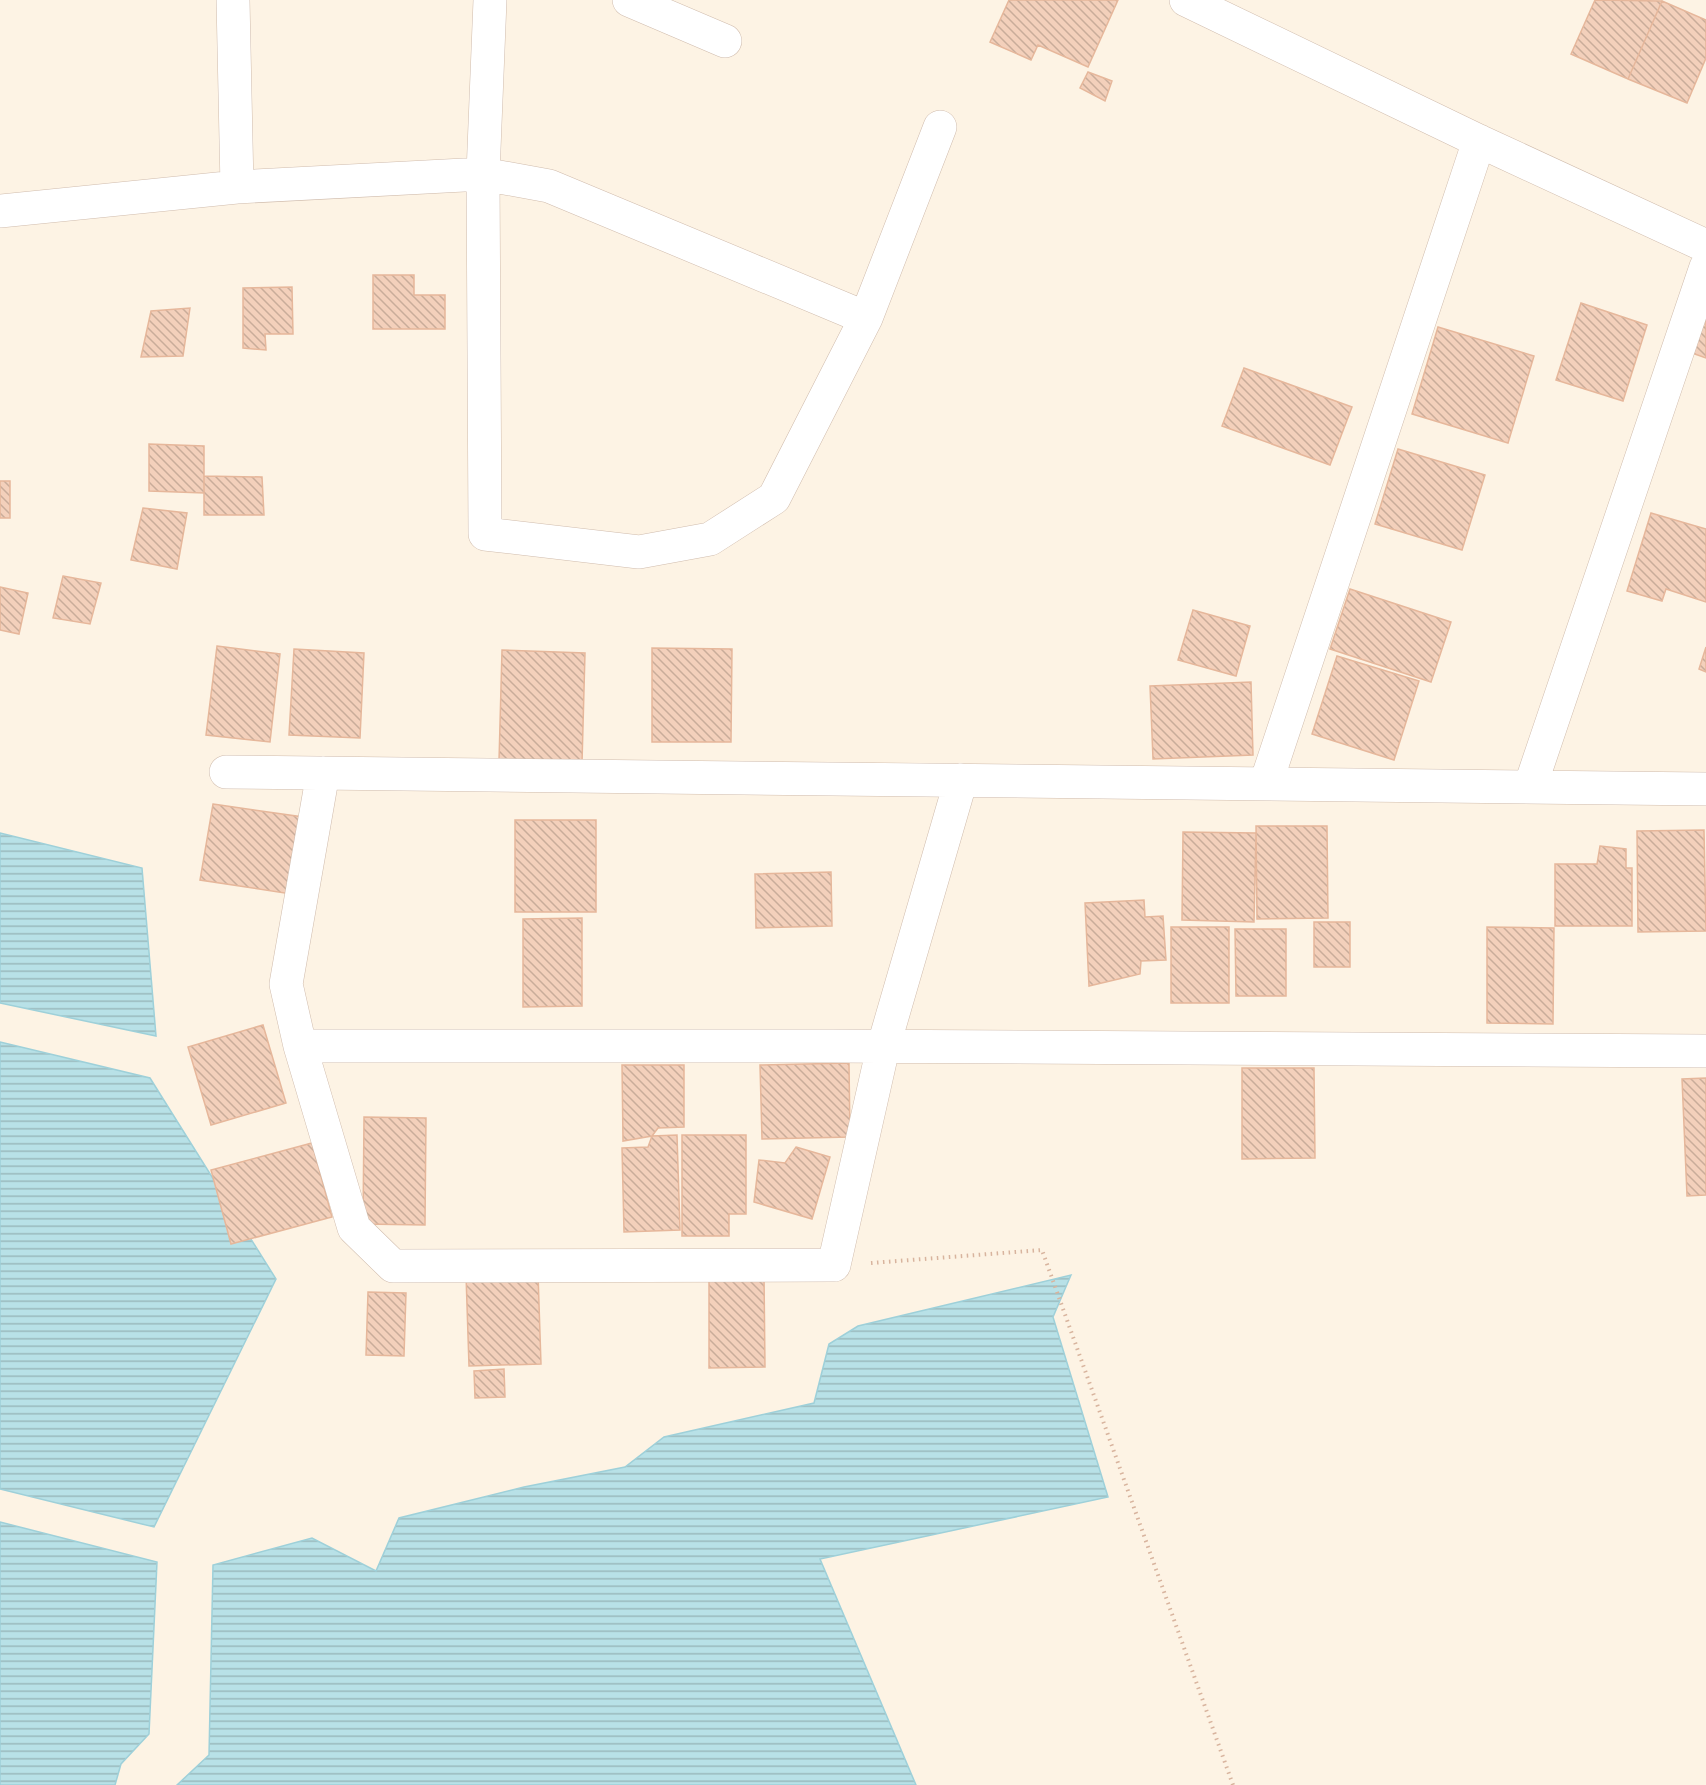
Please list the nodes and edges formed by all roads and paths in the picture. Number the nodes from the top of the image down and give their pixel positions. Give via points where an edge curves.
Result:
1 (233, 0) edge
2 (490, 0) edge
3 (629, 0) edge
4 (1186, 0) edge
5 (725, 41) dead end
6 (940, 127) dead end
7 (1479, 141) junction
8 (483, 174) junction
9 (237, 187) junction
10 (0, 211) edge
11 (1706, 246) edge
12 (1706, 267) edge
13 (866, 318) junction
14 (226, 772) dead end
15 (323, 773) junction
16 (961, 780) junction
17 (1266, 783) junction
18 (1530, 787) junction
19 (1706, 789) edge
20 (300, 1046) junction
21 (883, 1048) junction
22 (1706, 1051) edge
23 (834, 1265) junction
24 (1233, 1785) edge

1 - 9 street
2 - 8 street
3 - 5 street
4 - 7 street
6 - 13 street
7 - 11 street
7 - 17 street
8 - 9 street
8 - 13 street via 549,186
8 - 13 street via 485,534 639,552 710,539 774,498
9 - 10 street
12 - 18 street
14 - 15 street
15 - 16 street
15 - 20 street via 286,984
16 - 17 street
16 - 21 street
17 - 18 street
18 - 19 street
20 - 21 street
20 - 23 street via 354,1228 393,1266
21 - 22 street
21 - 23 street
23 - 24 path via 1042,1250

